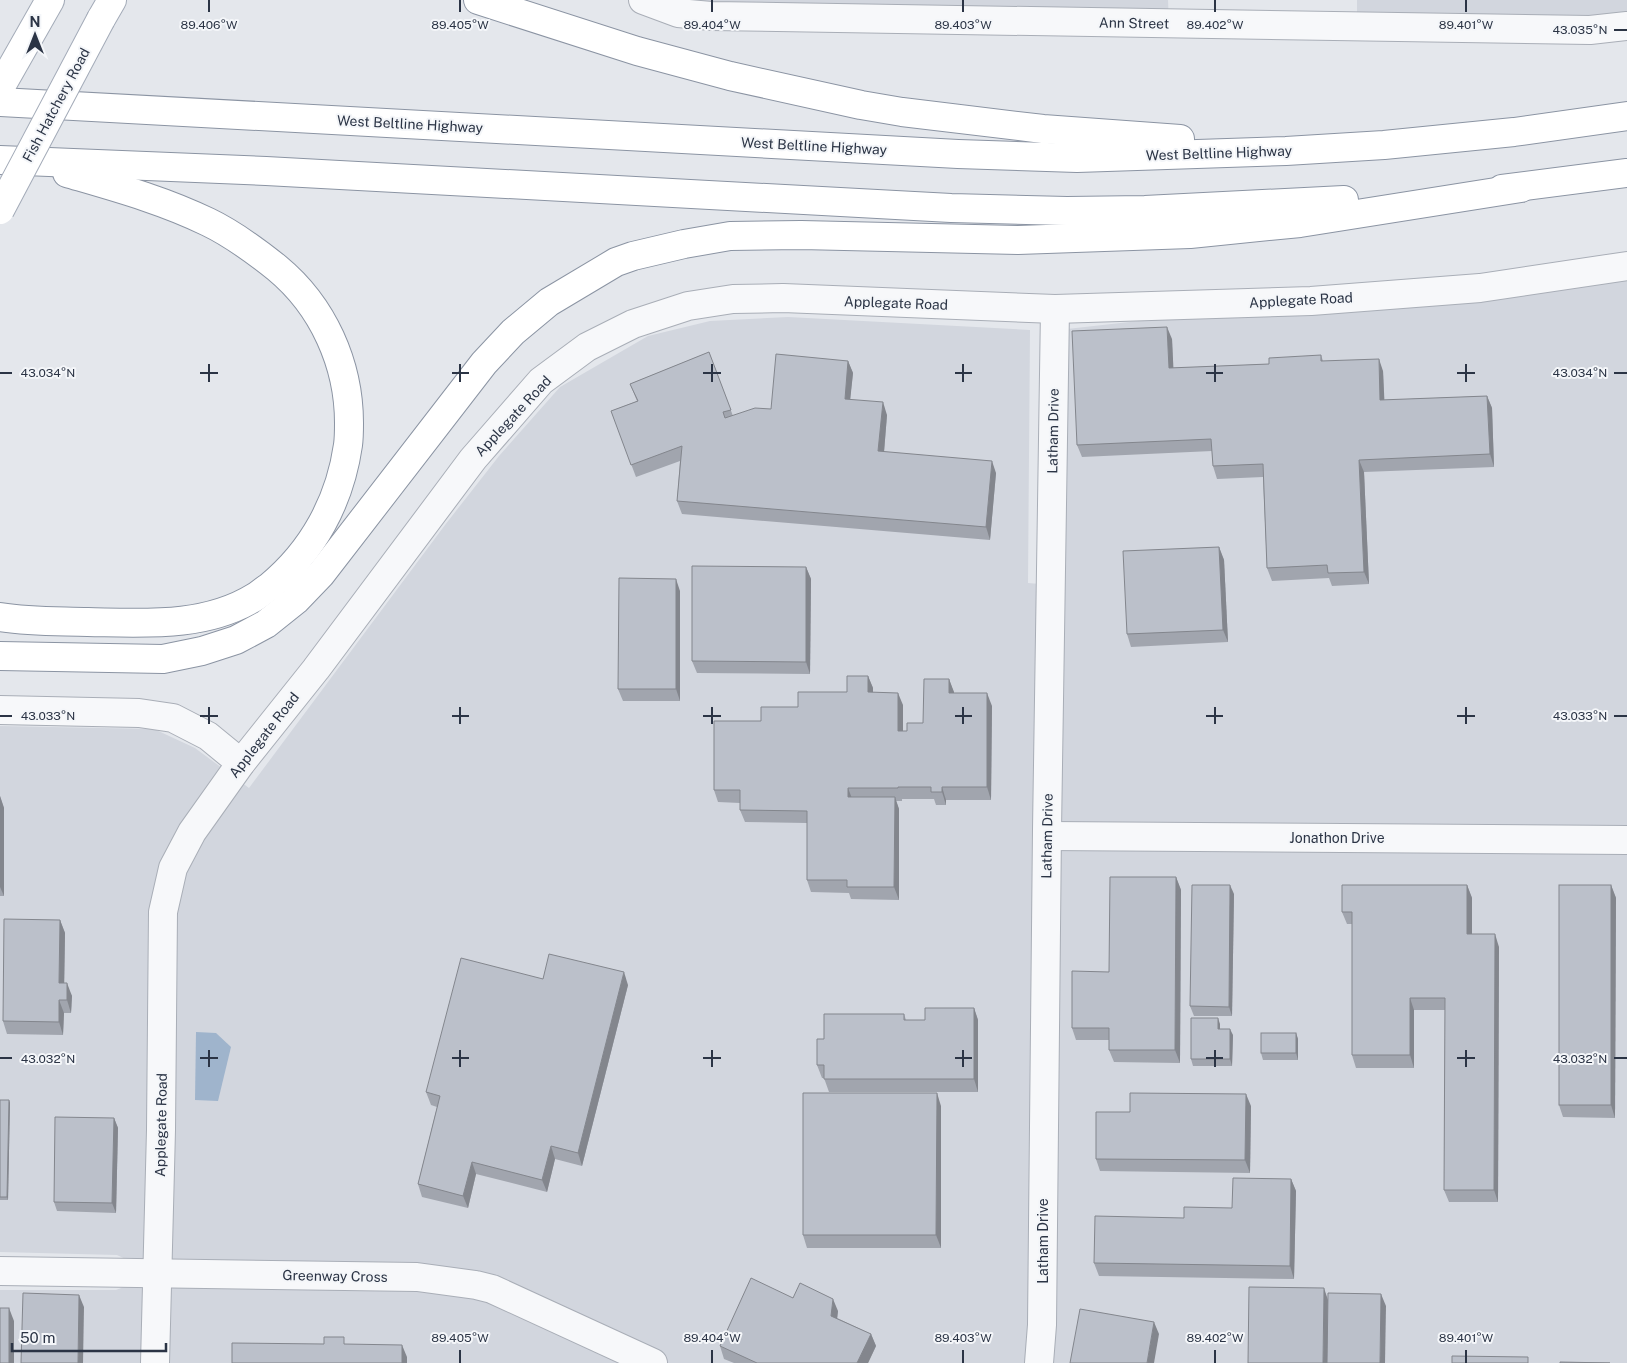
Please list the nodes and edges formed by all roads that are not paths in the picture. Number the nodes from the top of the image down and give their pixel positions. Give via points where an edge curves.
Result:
1 (644, 0) edge
2 (485, 2) edge
3 (44, 9) edge
4 (106, 9) edge
5 (1627, 26) edge
6 (0, 88) edge
7 (0, 102) edge
8 (1627, 116) edge
9 (1384, 145) junction
10 (0, 160) edge
11 (27, 161) junction
12 (1627, 173) edge
13 (1521, 188) junction
14 (0, 210) edge
15 (1627, 266) edge
16 (1055, 309) junction
17 (0, 617) edge
18 (0, 656) edge
19 (0, 710) edge
20 (241, 763) junction
21 (1047, 836) junction
22 (1627, 840) edge
23 (0, 1271) edge
24 (158, 1274) junction
25 (155, 1363) edge
26 (652, 1363) edge
27 (1039, 1363) edge

1 - 5 street, Ann Street via 678,13 711,16 1590,30
2 - 9 main road via 683,64 902,112 1043,130 1258,143
3 - 6 main road
4 - 14 main road, Fish Hatchery Road, bridge
7 - 9 main road, West Beltline Highway via 1068,158
8 - 9 main road, West Beltline Highway
10 - 11 main road
11 - 13 main road via 952,208 1067,211 1145,210
11 - 17 main road via 138,194 210,222 278,269 306,297 323,321 334,346 344,379 348,444 328,513 310,546 287,572 255,597 221,613 185,621 37,621
12 - 13 main road
13 - 18 main road via 1300,223 1190,234 1018,240 730,236 633,256 616,262 549,302 513,332 484,362 321,574 266,624 236,640 163,659
15 - 16 street, Applegate Road via 1480,288 1310,301
16 - 20 street, Applegate Road via 783,298 733,300 688,306 633,324 587,347 541,381 473,459 316,669
16 - 21 street, Latham Drive
19 - 20 street via 139,713 173,718 208,736
20 - 24 street, Applegate Road via 192,832 172,868 163,912
21 - 22 street, Jonathon Drive
21 - 27 street, Latham Drive
23 - 24 street, Greenway Cross
24 - 25 street, Applegate Road
24 - 26 street, Greenway Cross via 417,1277 476,1284 514,1298

